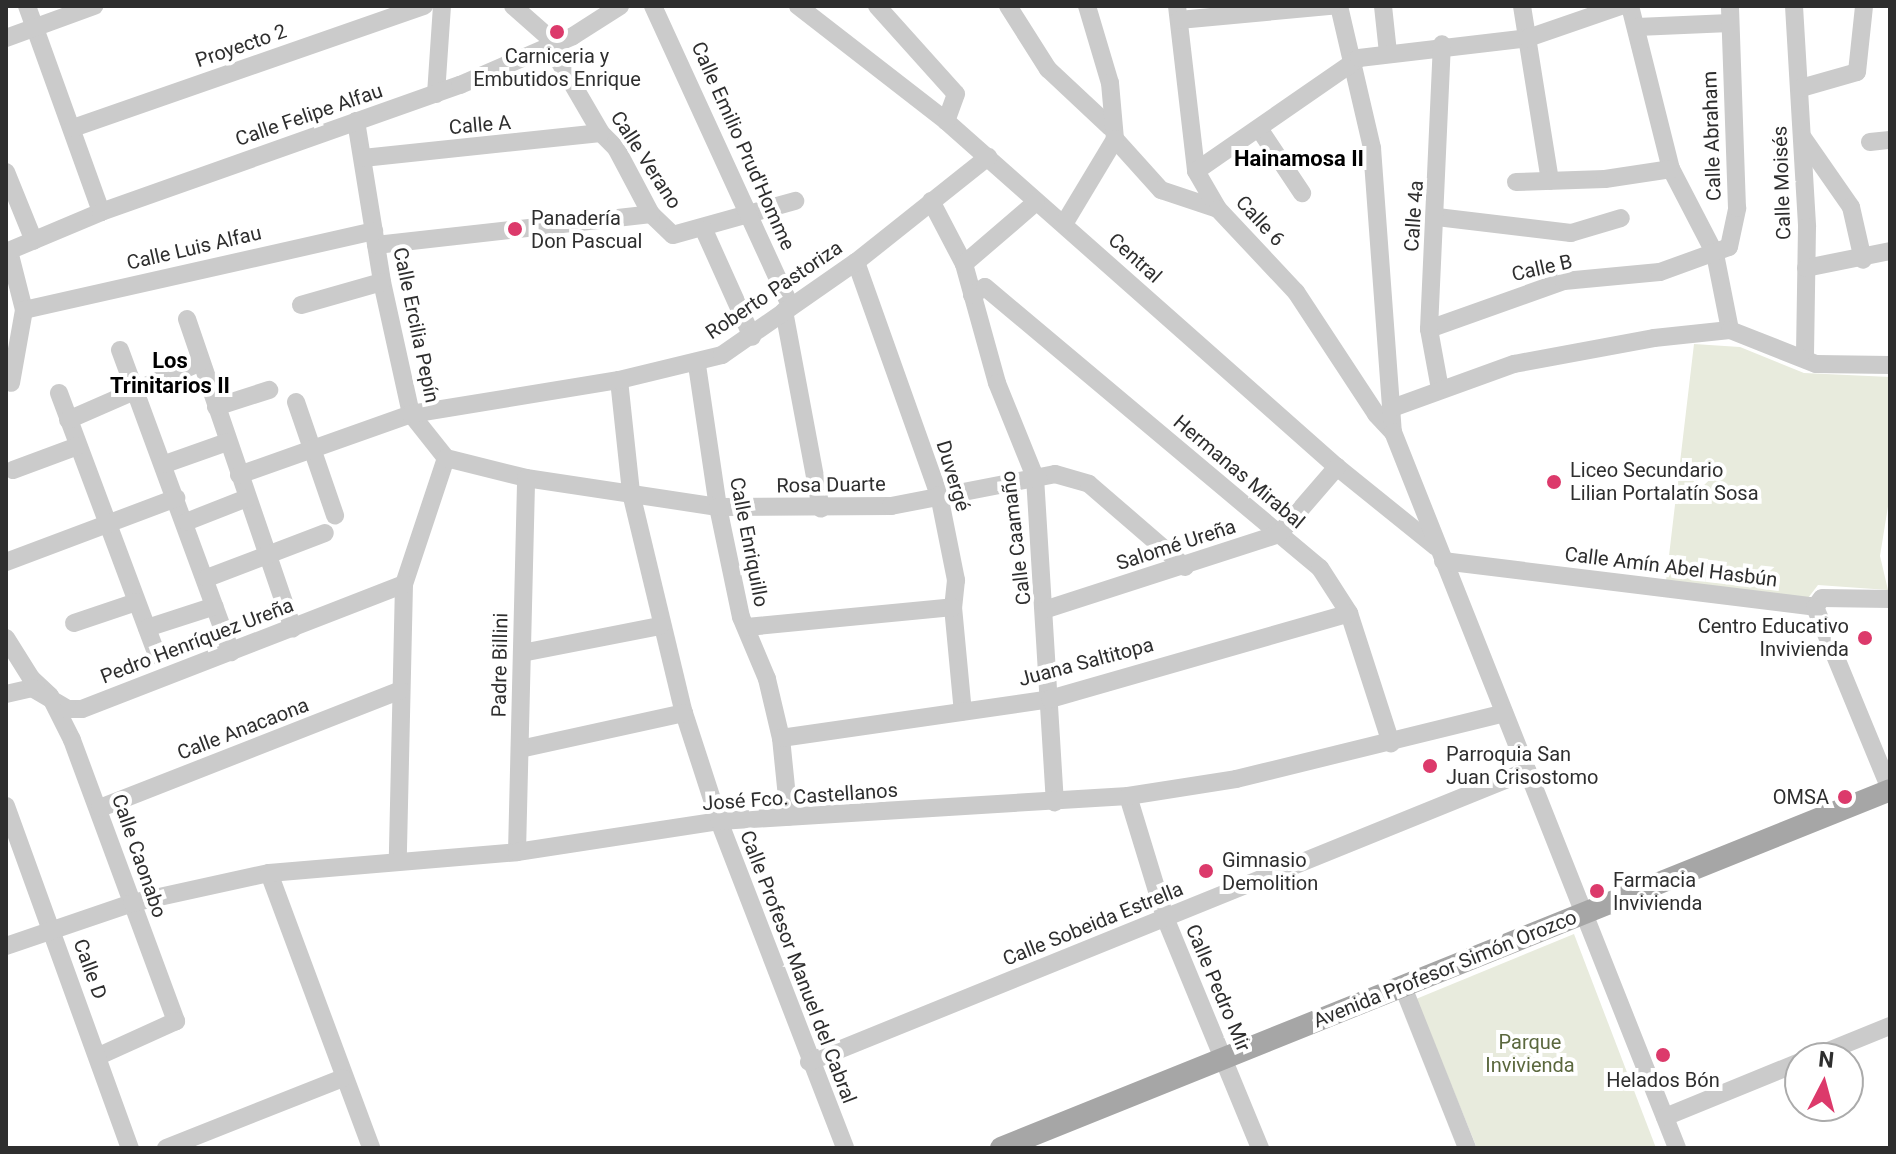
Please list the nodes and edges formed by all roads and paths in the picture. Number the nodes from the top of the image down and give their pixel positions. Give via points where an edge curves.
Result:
1 (27, 6) edge
2 (94, 6) edge
3 (424, 6) edge
4 (442, 6) edge
5 (513, 6) edge
6 (620, 6) edge
7 (653, 6) edge
8 (798, 6) edge
9 (877, 6) edge
10 (1008, 6) edge
11 (1087, 6) edge
12 (1331, 6) edge
13 (1339, 6) edge
14 (1383, 6) edge
15 (1522, 6) edge
16 (1621, 6) edge
17 (1630, 6) edge
18 (1794, 6) edge
19 (1864, 6) edge
20 (1266, 9) edge
21 (1178, 13) edge
22 (1730, 14) edge
23 (1637, 27) junction
24 (36, 28) junction
25 (6, 38) edge
26 (1528, 38) junction
27 (555, 43) junction
28 (1442, 44) junction
29 (1388, 53) junction
30 (1355, 63) junction
31 (1801, 88) junction
32 (436, 94) junction
33 (356, 121) junction
34 (946, 121) junction
35 (73, 128) junction
36 (1260, 130) junction
37 (601, 133) junction
38 (1113, 133) junction
39 (1803, 138) junction
40 (1890, 140) edge
41 (1870, 142) dead end
42 (988, 157) junction
43 (363, 158) junction
44 (1671, 169) junction
45 (1196, 171) junction
46 (6, 172) edge
47 (1550, 181) junction
48 (1516, 182) dead end
49 (1302, 193) dead end
50 (795, 201) dead end
51 (931, 201) junction
52 (1036, 202) junction
53 (1218, 209) junction
54 (101, 212) junction
55 (651, 214) junction
56 (752, 216) junction
57 (1437, 217) junction
58 (1621, 218) dead end
59 (1064, 224) junction
60 (704, 230) junction
61 (375, 238) junction
62 (34, 241) junction
63 (1890, 251) edge
64 (8, 252) edge
65 (1715, 254) junction
66 (1863, 260) junction
67 (856, 262) junction
68 (964, 264) junction
69 (1806, 268) junction
70 (382, 282) junction
71 (979, 291) junction
72 (301, 305) dead end
73 (788, 309) junction
74 (24, 310) junction
75 (187, 319) dead end
76 (1429, 329) junction
77 (1730, 330) junction
78 (752, 337) junction
79 (120, 350) dead end
80 (11, 355) edge
81 (1805, 359) junction
82 (201, 362) junction
83 (697, 365) junction
84 (1890, 365) edge
85 (619, 380) junction
86 (11, 383) dead end
87 (1440, 389) junction
88 (136, 390) junction
89 (269, 390) dead end
90 (59, 393) dead end
91 (296, 402) dead end
92 (216, 407) junction
93 (1395, 407) junction
94 (411, 414) junction
95 (68, 420) junction
96 (1393, 432) junction
97 (227, 442) junction
98 (78, 446) junction
99 (313, 449) junction
100 (446, 458) junction
101 (165, 464) junction
102 (1337, 467) junction
103 (13, 470) dead end
104 (239, 475) junction
105 (1035, 477) junction
106 (526, 478) junction
107 (631, 493) junction
108 (939, 495) junction
109 (176, 498) junction
110 (247, 498) junction
111 (718, 507) junction
112 (821, 509) junction
113 (335, 515) dead end
114 (105, 522) junction
115 (186, 522) junction
116 (325, 533) dead end
117 (1279, 534) junction
118 (1441, 555) junction
119 (270, 556) junction
120 (6, 562) edge
121 (1185, 567) junction
122 (207, 578) junction
123 (404, 584) junction
124 (1890, 599) edge
125 (136, 602) junction
126 (215, 606) junction
127 (953, 607) junction
128 (1815, 607) junction
129 (1047, 609) junction
130 (1349, 613) junction
131 (74, 623) dead end
132 (660, 626) junction
133 (747, 627) junction
134 (147, 628) junction
135 (293, 628) junction
136 (6, 638) edge
137 (231, 652) junction
138 (522, 653) junction
139 (157, 655) dead end
140 (401, 690) junction
141 (6, 694) edge
142 (50, 696) junction
143 (1050, 699) junction
144 (963, 712) junction
145 (684, 713) junction
146 (1504, 713) junction
147 (781, 738) junction
148 (1391, 743) junction
149 (520, 749) junction
150 (1527, 771) junction
151 (1890, 789) edge
152 (1128, 796) junction
153 (1055, 802) junction
154 (6, 806) edge
155 (100, 808) junction
156 (789, 817) junction
157 (719, 821) junction
158 (517, 852) junction
159 (398, 858) junction
160 (269, 873) junction
161 (132, 903) junction
162 (1584, 913) junction
163 (1166, 920) junction
164 (51, 929) junction
165 (6, 946) edge
166 (1403, 987) junction
167 (1890, 1026) edge
168 (1850, 1042) edge
169 (99, 1056) junction
170 (1225, 1059) junction
171 (809, 1062) junction
172 (1784, 1069) edge
173 (343, 1078) junction
174 (1665, 1117) junction
175 (130, 1148) edge
176 (168, 1148) edge
177 (371, 1148) edge
178 (845, 1148) edge
179 (1001, 1148) edge
180 (1260, 1148) edge
181 (1467, 1148) edge
182 (1677, 1148) edge

1 - 24 street
2 - 24 street
3 - 35 street, Proyecto 2
4 - 32 street
5 - 27 street, Calle Verano
6 - 27 street, Calle Felipe Alfau
7 - 56 street, Calle Emilio Prud'Homme
8 - 34 street, Central
9 - 34 street via 956,94
10 - 38 street via 1048,69
11 - 38 street via 1110,83
12 - 20 street
13 - 30 street
14 - 29 street
15 - 26 street
16 - 26 street
17 - 23 street
18 - 31 street, Calle Moisés
19 - 31 street via 1857,72
20 - 21 street
21 - 45 street, Calle 6
22 - 23 street
22 - 65 street, Calle Abraham via 1736,225 1729,247
23 - 44 street
24 - 25 street
24 - 35 street
26 - 28 street
26 - 47 street
27 - 32 street, Calle Felipe Alfau
27 - 37 street, Calle Verano via 555,54
28 - 29 street
28 - 57 street, Calle 4a
29 - 30 street
30 - 36 street
30 - 93 street via 1372,148 1377,264
31 - 39 street, Calle Moisés
32 - 33 street, Calle Felipe Alfau
33 - 43 street, Calle Ercilia Pepín
33 - 54 street, Calle Felipe Alfau
34 - 42 street, Central
35 - 54 street
36 - 45 street
36 - 49 street
37 - 43 street, Calle A
37 - 55 street, Calle Verano via 616,148
38 - 53 street via 1161,190
38 - 59 street
39 - 66 street via 1851,207
39 - 69 street, Calle Moisés
40 - 41 street
42 - 51 street, Roberto Pastoriza
42 - 52 street, Central
43 - 61 street, Calle Ercilia Pepín
44 - 47 street
44 - 65 street
45 - 53 street, Calle 6
46 - 62 street
47 - 48 street
50 - 56 street, Calle Verano
51 - 67 street, Roberto Pastoriza
51 - 68 street, Calle Caamaño
52 - 59 street, Central
52 - 68 street
53 - 96 street, Calle 6 via 1296,292
54 - 62 street, Calle Felipe Alfau
55 - 60 street, Calle Verano via 675,236
55 - 61 street, Calle Luis Alfau
56 - 60 street, Calle Verano
56 - 73 street, Calle Emilio Prud'Homme
57 - 58 street via 1571,233
57 - 76 street, Calle 4a
59 - 102 street, Central
60 - 78 street
61 - 70 street, Calle Ercilia Pepín
61 - 74 street, Calle Luis Alfau
62 - 64 street, Calle Felipe Alfau
63 - 66 street
64 - 74 street
65 - 76 street, Calle B via 1660,272 1564,281
65 - 77 street
66 - 69 street
67 - 73 street, Roberto Pastoriza
67 - 108 street, Duvergé
68 - 71 street, Calle Caamaño
69 - 81 street, Calle Moisés
70 - 72 street
70 - 94 street, Calle Ercilia Pepín
71 - 105 street, Calle Caamaño via 997,383
71 - 117 street, Hermanas Mirabal
73 - 78 street, Roberto Pastoriza
73 - 112 street, Calle Emilio Prud'Homme
74 - 80 street
75 - 82 street
76 - 87 street, Calle 4a
77 - 81 street
77 - 87 street via 1514,364
78 - 83 street, Roberto Pastoriza
79 - 88 street
80 - 86 street
81 - 84 street
82 - 88 street
82 - 92 street
83 - 85 street, Roberto Pastoriza
83 - 111 street, Calle Enriquillo
85 - 94 street, Roberto Pastoriza
85 - 107 street, Calle Profesor Manuel del Cabral
87 - 93 street
88 - 95 street
88 - 101 street
89 - 92 street
90 - 95 street
91 - 99 street
92 - 97 street
93 - 96 street
94 - 99 street, Roberto Pastoriza
94 - 100 street, Calle Ercilia Pepín
95 - 98 street
96 - 118 street
97 - 101 street
97 - 104 street
98 - 103 street
98 - 114 street
99 - 104 street, Roberto Pastoriza
99 - 113 street
100 - 106 street, Rosa Duarte
100 - 123 street
101 - 109 street
102 - 117 street, Salomé Ureña
102 - 118 street, Central
104 - 110 street
105 - 108 street, Rosa Duarte
105 - 121 street, Rosa Duarte via 1055,474 1089,484
105 - 129 street, Calle Caamaño
106 - 107 street, Rosa Duarte
106 - 138 street, Padre Billini
107 - 111 street, Rosa Duarte
107 - 132 street, Calle Profesor Manuel del Cabral
108 - 112 street, Rosa Duarte via 891,506
108 - 127 street, Duvergé via 956,580
109 - 114 street
109 - 115 street
110 - 115 street
110 - 119 street
111 - 112 street, Rosa Duarte
111 - 133 street, Calle Enriquillo
114 - 120 street
114 - 125 street
115 - 122 street
116 - 119 street
117 - 121 street, Salomé Ureña
117 - 130 street, Hermanas Mirabal via 1320,568
118 - 128 street, Calle Amín Abel Hasbún
118 - 146 street
119 - 122 street
119 - 135 street
121 - 129 street, Salomé Ureña
122 - 126 street
123 - 135 street, Pedro Henríquez Ureña
123 - 140 street
124 - 128 street, Calle Amín Abel Hasbún via 1822,598
125 - 131 street
125 - 134 street
126 - 134 street
126 - 137 street
127 - 133 street
127 - 144 street, Duvergé
128 - 151 street
129 - 143 street, Calle Caamaño
130 - 143 street, Juana Saltitopa
130 - 148 street, Hermanas Mirabal
132 - 138 street
132 - 145 street, Calle Profesor Manuel del Cabral
133 - 147 street, Calle Enriquillo
134 - 139 street
135 - 137 street, Pedro Henríquez Ureña
136 - 142 street, Calle Caonabo via 31,678
137 - 142 street, Pedro Henríquez Ureña via 82,709 68,709
138 - 149 street, Padre Billini
140 - 155 street, Calle Anacaona
140 - 159 street
141 - 142 street, Pedro Henríquez Ureña via 30,687
142 - 155 street, Calle Caonabo
143 - 144 street, Juana Saltitopa
143 - 153 street, Calle Caamaño
144 - 147 street, Juana Saltitopa
145 - 149 street
145 - 157 street, Calle Profesor Manuel del Cabral
146 - 148 street, José Fco. Castellanos
146 - 150 street
147 - 156 street, Calle Enriquillo
148 - 152 street, José Fco. Castellanos via 1236,779
149 - 158 street, Padre Billini
150 - 162 street
150 - 163 street, Calle Sobeida Estrella
151 - 162 main road, Avenida Profesor Simón Orozco
152 - 153 street, José Fco. Castellanos
152 - 163 street, Calle Pedro Mir
153 - 156 street, José Fco. Castellanos
154 - 164 street, Calle D
155 - 161 street, Calle Caonabo
156 - 157 street, José Fco. Castellanos
157 - 158 street, José Fco. Castellanos
157 - 171 street, Calle Profesor Manuel del Cabral
158 - 159 street, José Fco. Castellanos
159 - 160 street, José Fco. Castellanos
160 - 161 street, José Fco. Castellanos
160 - 173 street
161 - 164 street, José Fco. Castellanos
161 - 169 street, Calle Caonabo via 176,1023
162 - 166 main road, Avenida Profesor Simón Orozco
162 - 174 street
163 - 170 street, Calle Pedro Mir
163 - 171 street, Calle Sobeida Estrella
164 - 165 street, José Fco. Castellanos
164 - 169 street, Calle D
166 - 170 main road, Avenida Profesor Simón Orozco
166 - 181 street
167 - 168 street
169 - 175 street, Calle D
170 - 179 main road, Avenida Profesor Simón Orozco
170 - 180 street, Calle Pedro Mir
171 - 178 street, Calle Profesor Manuel del Cabral
172 - 174 street
173 - 176 street
173 - 177 street
174 - 182 street

